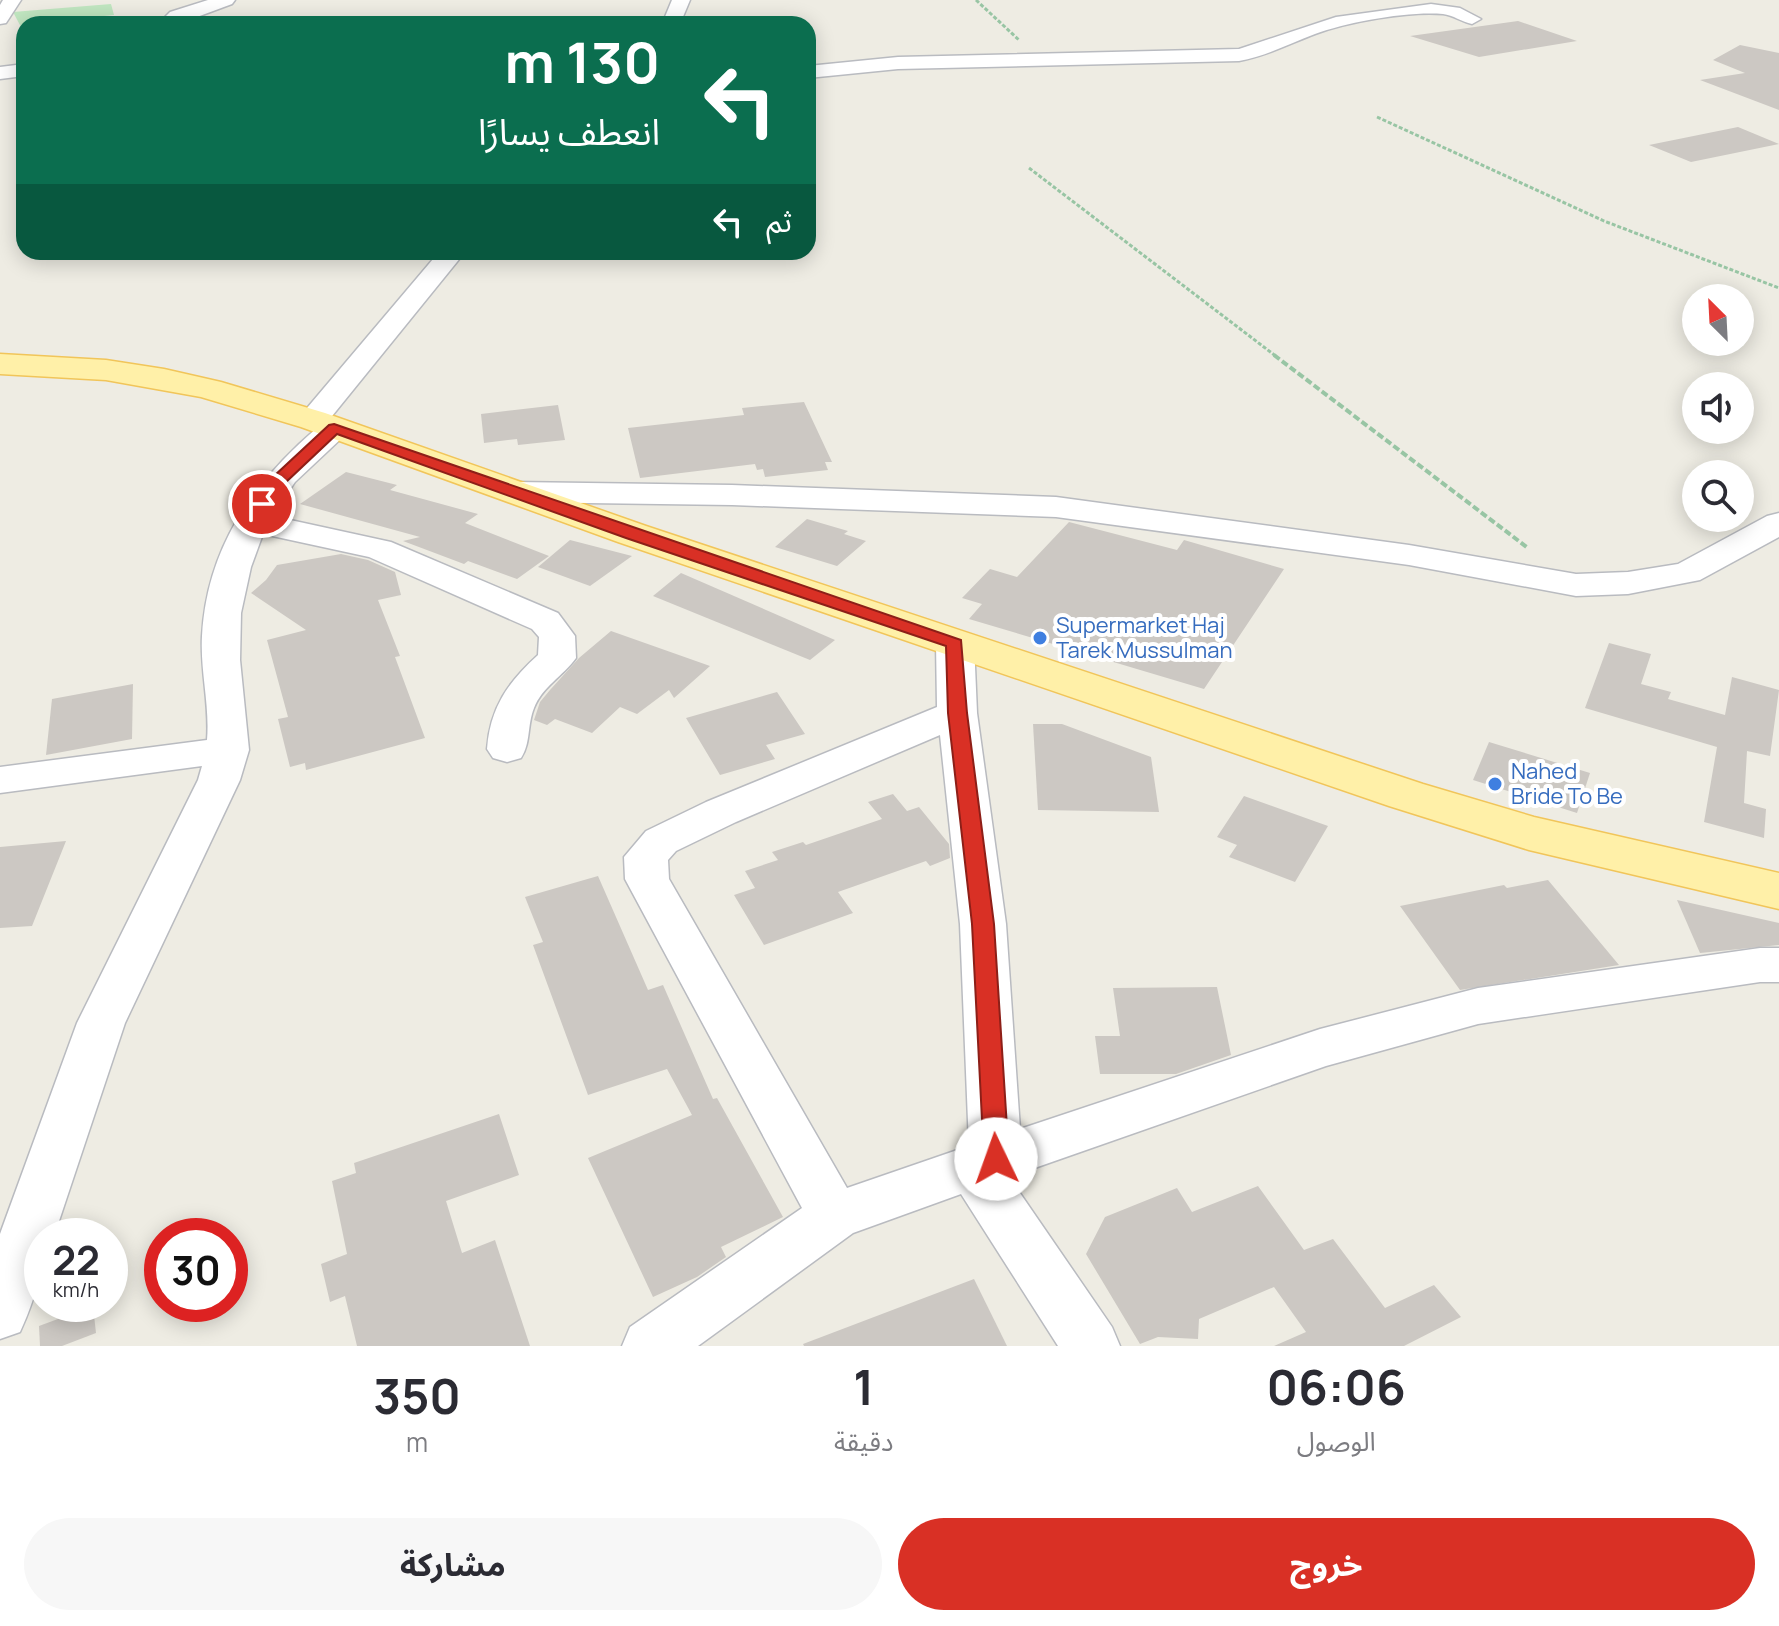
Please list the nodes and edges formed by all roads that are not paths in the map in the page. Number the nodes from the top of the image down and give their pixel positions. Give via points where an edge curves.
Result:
1 (12, 0) edge
2 (226, 0) edge
3 (176, 16) edge
4 (0, 19) edge
5 (1368, 19) junction
6 (816, 71) edge
7 (446, 260) edge
8 (0, 364) edge
9 (324, 424) junction
10 (515, 492) junction
11 (252, 522) junction
12 (1779, 523) edge
13 (955, 643) junction
14 (957, 713) junction
15 (507, 749) dead end
16 (229, 750) junction
17 (0, 780) edge
18 (1779, 891) edge
19 (1779, 965) edge
20 (985, 1164) junction
21 (834, 1216) junction
22 (0, 1313) edge
23 (651, 1346) edge
24 (1091, 1346) edge

1 - 4 street
2 - 3 street
5 - 5 street via 1427,28 1472,19 1442,9
5 - 6 street via 1320,27 1239,55 898,63
7 - 9 street
8 - 9 main road via 164,379
9 - 10 main road
9 - 11 street
10 - 12 street via 1056,507 1409,555 1576,585 1688,573
10 - 13 main road
11 - 15 street via 379,549 545,621 557,636 557,658 516,697 507,722
11 - 16 street via 231,577 223,628
13 - 14 street
13 - 18 main road via 1529,833
14 - 20 street via 983,924
14 - 21 street via 721,812 661,841 646,857 647,879
16 - 17 street
16 - 22 street via 101,1023
19 - 20 street via 1478,1006 1320,1048
20 - 21 street
20 - 24 street
21 - 23 street

